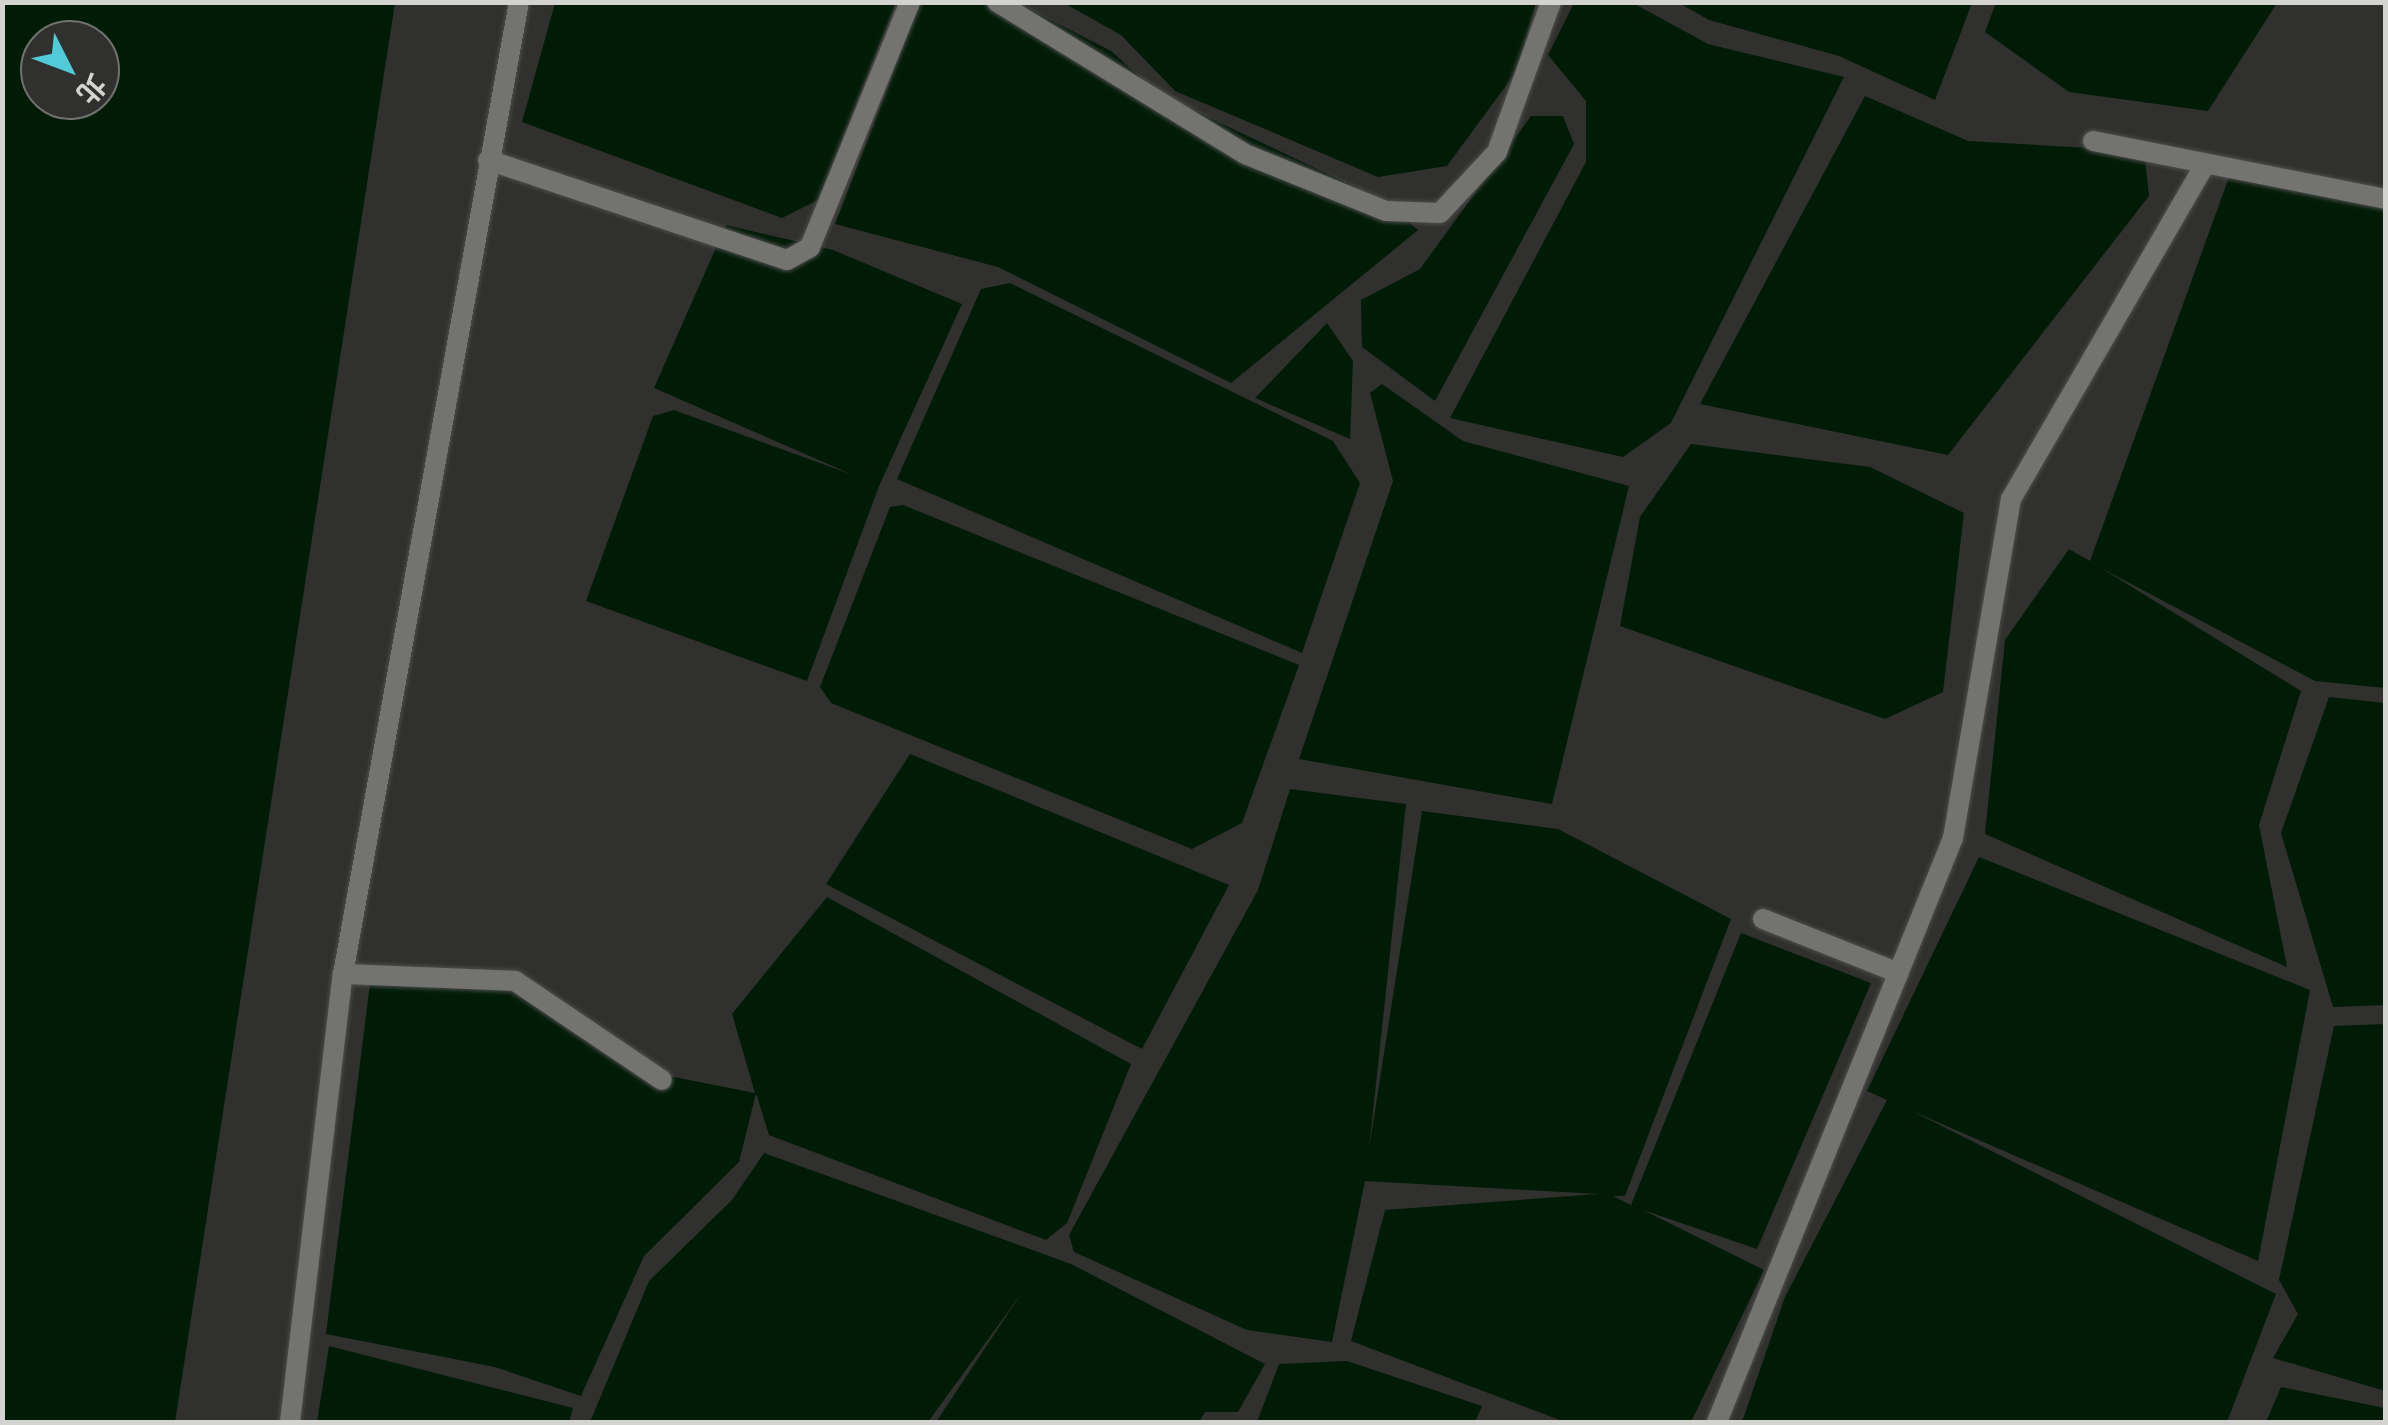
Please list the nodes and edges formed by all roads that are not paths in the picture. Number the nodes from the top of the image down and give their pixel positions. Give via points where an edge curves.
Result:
1 (519, 2) edge
2 (910, 2) edge
3 (997, 2) edge
4 (1551, 2) edge
5 (2092, 141) dead end
6 (488, 160) junction
7 (2206, 163) junction
8 (2386, 200) edge
9 (1763, 919) dead end
10 (1898, 973) junction
11 (344, 974) junction
12 (662, 1080) dead end
13 (290, 1422) edge
14 (1717, 1422) edge

1 - 6 lane
2 - 6 lane via 810,247 787,260
3 - 4 lane via 1245,154 1386,210 1440,213 1497,152
5 - 7 lane
6 - 11 lane
7 - 8 lane
7 - 10 lane via 2011,500 1953,838
9 - 10 lane
10 - 14 lane
11 - 12 lane via 515,981
11 - 13 lane

